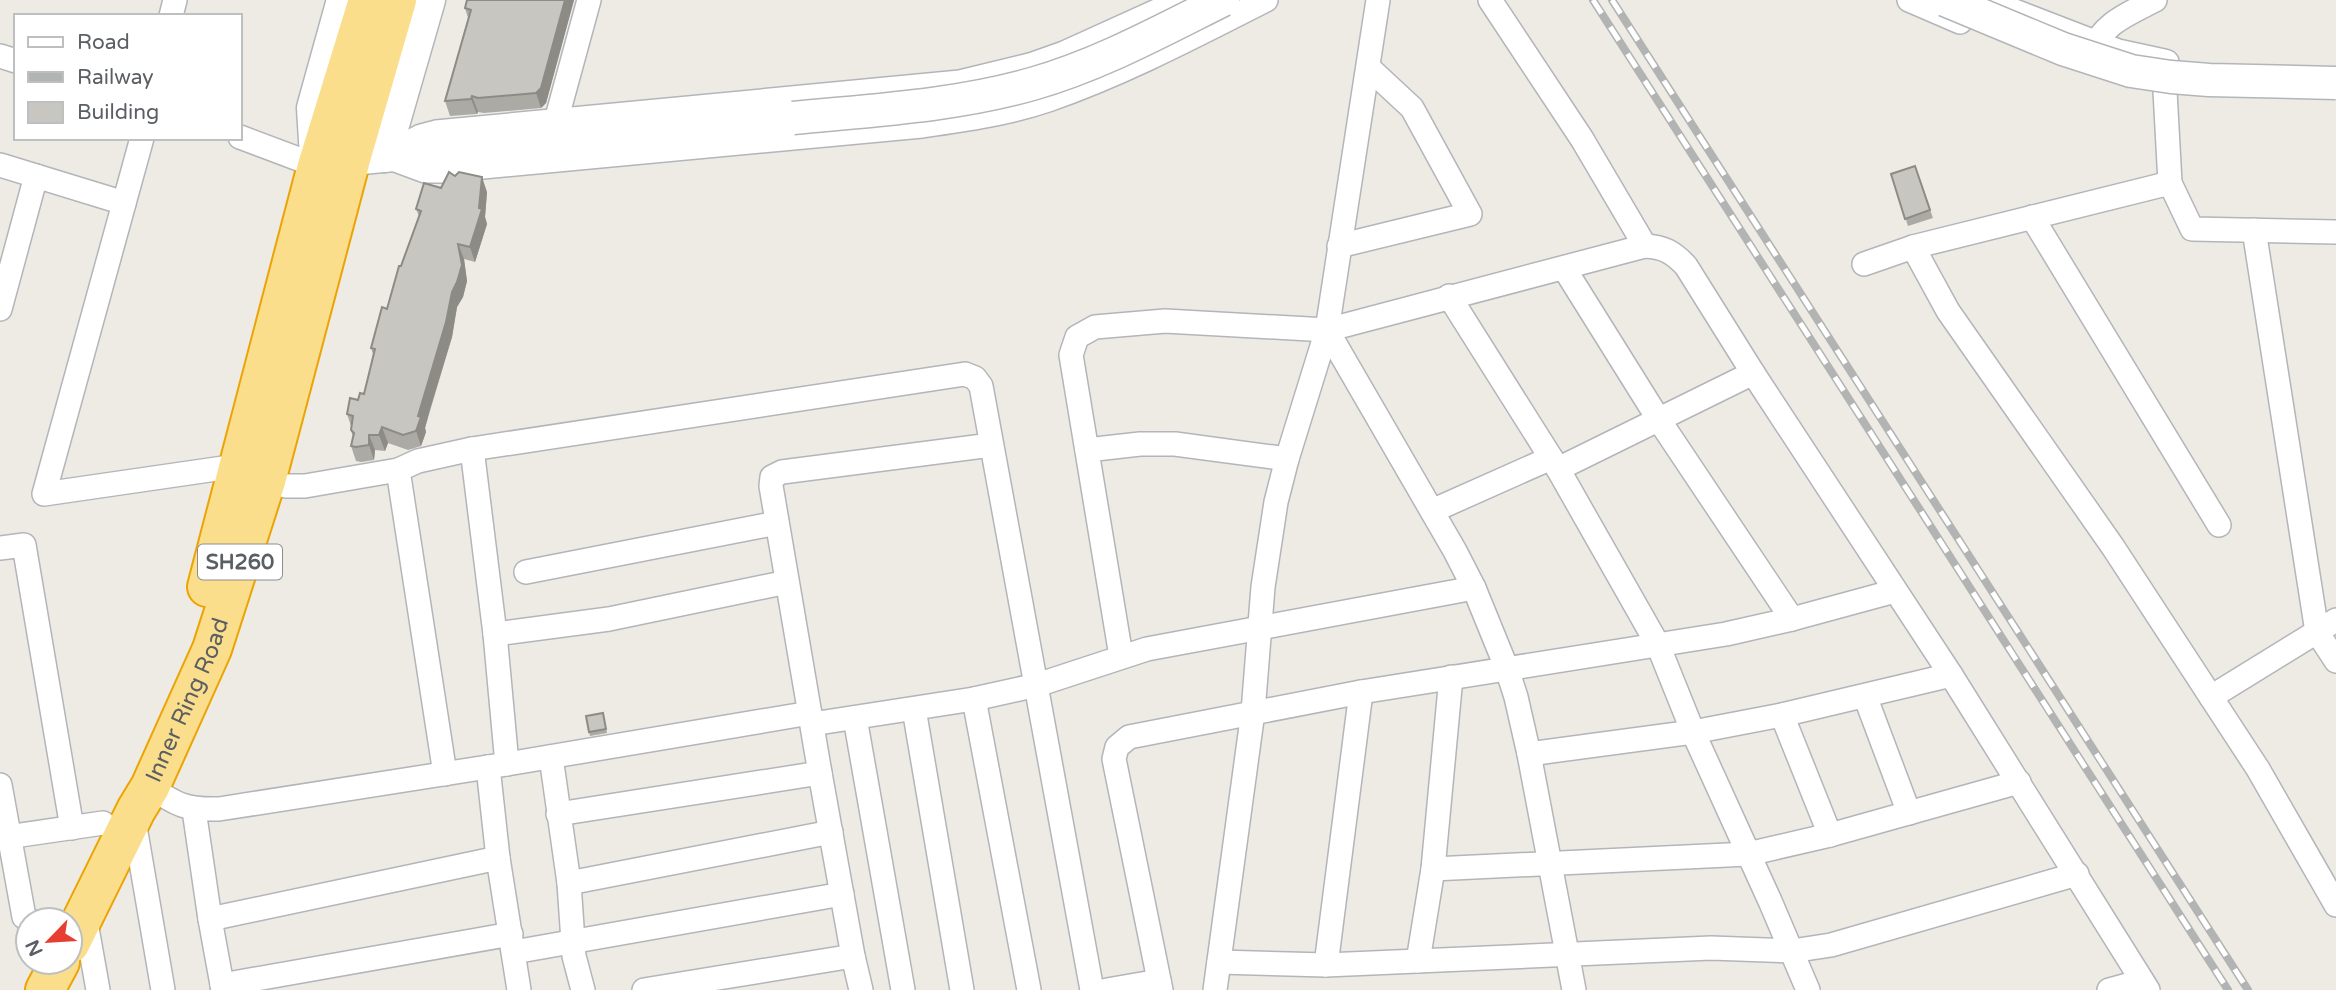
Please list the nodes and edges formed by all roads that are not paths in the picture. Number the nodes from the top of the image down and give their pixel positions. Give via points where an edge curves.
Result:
1 (342, 0) edge
2 (368, 0) edge
3 (397, 0) edge
4 (429, 0) edge
5 (589, 0) edge
6 (1181, 0) edge
7 (1198, 0) edge
8 (1266, 0) edge
9 (1378, 0) edge
10 (1490, 0) edge
11 (1909, 0) edge
12 (1945, 0) edge
13 (1979, 0) edge
14 (1986, 0) edge
15 (2155, 0) edge
16 (1218, 14) edge
17 (1968, 25) junction
18 (2094, 43) junction
19 (2167, 62) junction
20 (1369, 68) junction
21 (2336, 69) edge
22 (2082, 71) junction
23 (2336, 83) edge
24 (2165, 91) junction
25 (2336, 98) edge
26 (556, 121) junction
27 (242, 137) edge
28 (141, 140) edge
29 (349, 145) junction
30 (0, 165) edge
31 (36, 176) junction
32 (2170, 183) junction
33 (124, 203) junction
34 (2032, 217) junction
35 (2254, 230) junction
36 (2336, 232) edge
37 (1339, 246) junction
38 (1645, 246) junction
39 (1913, 247) junction
40 (1864, 264) dead end
41 (1564, 268) junction
42 (1450, 296) junction
43 (0, 309) edge
44 (1327, 330) junction
45 (1753, 373) junction
46 (1660, 420) junction
47 (991, 445) junction
48 (472, 449) junction
49 (1087, 450) junction
50 (1287, 459) junction
51 (1554, 463) junction
52 (398, 470) junction
53 (252, 474) junction
54 (1432, 511) junction
55 (777, 523) junction
56 (2219, 525) dead end
57 (0, 548) edge
58 (526, 572) dead end
59 (787, 582) junction
60 (1474, 588) junction
61 (1895, 592) junction
62 (1792, 619) junction
63 (2326, 626) edge
64 (1261, 627) junction
65 (495, 634) junction
66 (1658, 645) junction
67 (1121, 656) junction
68 (2336, 661) edge
69 (1507, 669) junction
70 (1951, 675) junction
71 (1451, 677) junction
72 (1037, 685) junction
73 (1361, 692) junction
74 (1865, 696) junction
75 (2211, 697) junction
76 (974, 699) junction
77 (914, 709) junction
78 (1253, 712) junction
79 (1782, 715) junction
80 (855, 718) junction
81 (811, 719) junction
82 (1693, 732) junction
83 (1529, 754) junction
84 (551, 757) junction
85 (497, 766) junction
86 (820, 773) junction
87 (445, 774) junction
88 (2019, 782) junction
89 (0, 785) edge
90 (194, 810) junction
91 (1909, 813) junction
92 (114, 814) junction
93 (558, 814) junction
94 (831, 832) junction
95 (1830, 835) junction
96 (4, 837) edge
97 (1748, 854) junction
98 (498, 858) junction
99 (1550, 862) junction
100 (1433, 869) junction
101 (2077, 874) junction
102 (569, 883) junction
103 (842, 894) junction
104 (2336, 905) edge
105 (21, 906) edge
106 (78, 906) edge
107 (210, 919) junction
108 (512, 943) junction
109 (573, 943) junction
110 (1792, 951) junction
111 (853, 956) junction
112 (1568, 956) junction
113 (84, 958) edge
114 (1418, 961) junction
115 (1219, 962) junction
116 (1326, 965) junction
117 (1160, 985) edge
118 (2145, 985) edge
119 (223, 988) edge
120 (98, 990) edge
121 (163, 990) edge
122 (519, 990) edge
123 (583, 990) edge
124 (644, 990) edge
125 (861, 990) edge
126 (902, 990) edge
127 (962, 990) edge
128 (1029, 990) edge
129 (1092, 990) edge
130 (1107, 990) edge
131 (1215, 990) edge
132 (1574, 990) edge
133 (1808, 990) edge
134 (2109, 990) edge

1 - 29 street via 313,108
2 - 29 highway
3 - 29 highway, SH260
4 - 29 street
5 - 26 street
6 - 26 street via 1064,53 960,82
7 - 16 street
8 - 16 street
9 - 20 street
10 - 38 street via 1583,139
11 - 17 street
12 - 23 street, bridge via 2063,49 2131,71 2209,80
13 - 17 street
14 - 18 street
15 - 18 street via 2114,21
16 - 29 street, bridge via 1034,83 945,103 793,118
16 - 29 street via 1083,87 1045,101 922,126 440,171 425,171
17 - 22 street
18 - 19 street
18 - 22 street
19 - 21 street
19 - 24 street
20 - 37 street
20 - 37 street via 1412,108 1470,214
22 - 24 street
24 - 25 street
24 - 32 street
26 - 29 street
27 - 29 street
28 - 33 street
29 - 53 highway, Inner Ring Road / SH260
30 - 31 street
31 - 33 street
31 - 43 street
32 - 34 street
32 - 35 street via 2192,229
33 - 53 street via 44,494
34 - 39 street
34 - 56 street
35 - 36 street
35 - 63 street
37 - 44 street
38 - 41 street
38 - 45 street via 1673,253 1686,266
39 - 40 street
39 - 75 street via 1948,311
41 - 42 street
41 - 46 street
42 - 44 street
42 - 51 street
44 - 49 street via 1165,321 1095,327 1077,337 1071,355
44 - 50 street
44 - 54 street
45 - 46 street
45 - 61 street
46 - 51 street
46 - 62 street
47 - 48 street via 981,386 964,374
47 - 55 street via 782,472 772,477 771,486
47 - 72 street
48 - 52 street
48 - 65 street
49 - 50 street via 1175,444
49 - 67 street
50 - 64 street via 1276,502
51 - 54 street
51 - 66 street
52 - 53 street via 305,486 285,486
52 - 87 street
53 - 92 highway, Inner Ring Road via 180,666
53 - 92 highway, Inner Ring Road / SH260 via 212,649
54 - 60 street
55 - 58 street
55 - 59 street
57 - 92 street via 24,545
59 - 65 street via 610,619
59 - 81 street
60 - 64 street
60 - 69 street
61 - 62 street
61 - 70 street
62 - 66 street
63 - 68 street
63 - 75 street
64 - 67 street
64 - 78 street
65 - 85 street
66 - 69 street
66 - 82 street
67 - 72 street
69 - 71 street
69 - 83 street
70 - 74 street
70 - 88 street
71 - 73 street
71 - 100 street
72 - 76 street
72 - 129 street
73 - 78 street
73 - 116 street
74 - 79 street
74 - 91 street
75 - 104 street
76 - 77 street
76 - 128 street
77 - 80 street
77 - 127 street
78 - 115 street
78 - 117 street via 1129,737 1117,747 1114,760
79 - 82 street
79 - 95 street
80 - 81 street
80 - 126 street
81 - 84 street
81 - 86 street
82 - 83 street
82 - 97 street
83 - 99 street
84 - 85 street
84 - 93 street
85 - 87 street
85 - 98 street
86 - 93 street
86 - 94 street
87 - 90 street
88 - 91 street
88 - 101 street
89 - 96 street
90 - 92 street via 174,803
90 - 107 street
91 - 95 street
92 - 96 street
92 - 106 highway, Inner Ring Road / SH260
92 - 121 street
93 - 102 street
94 - 102 street
94 - 103 street
95 - 97 street
96 - 105 street
97 - 99 street
97 - 110 street
98 - 107 street
98 - 108 street
99 - 100 street
99 - 112 street
100 - 114 street
101 - 110 street via 1831,945
101 - 118 street
102 - 109 street
103 - 109 street
103 - 111 street
107 - 119 street
108 - 109 street
108 - 119 street
108 - 122 street
109 - 123 street
110 - 112 street via 1711,948
110 - 133 street
111 - 124 street
111 - 125 street
112 - 114 street
112 - 132 street
113 - 120 street
114 - 116 street
115 - 116 street
115 - 131 street
117 - 130 street
118 - 134 street

